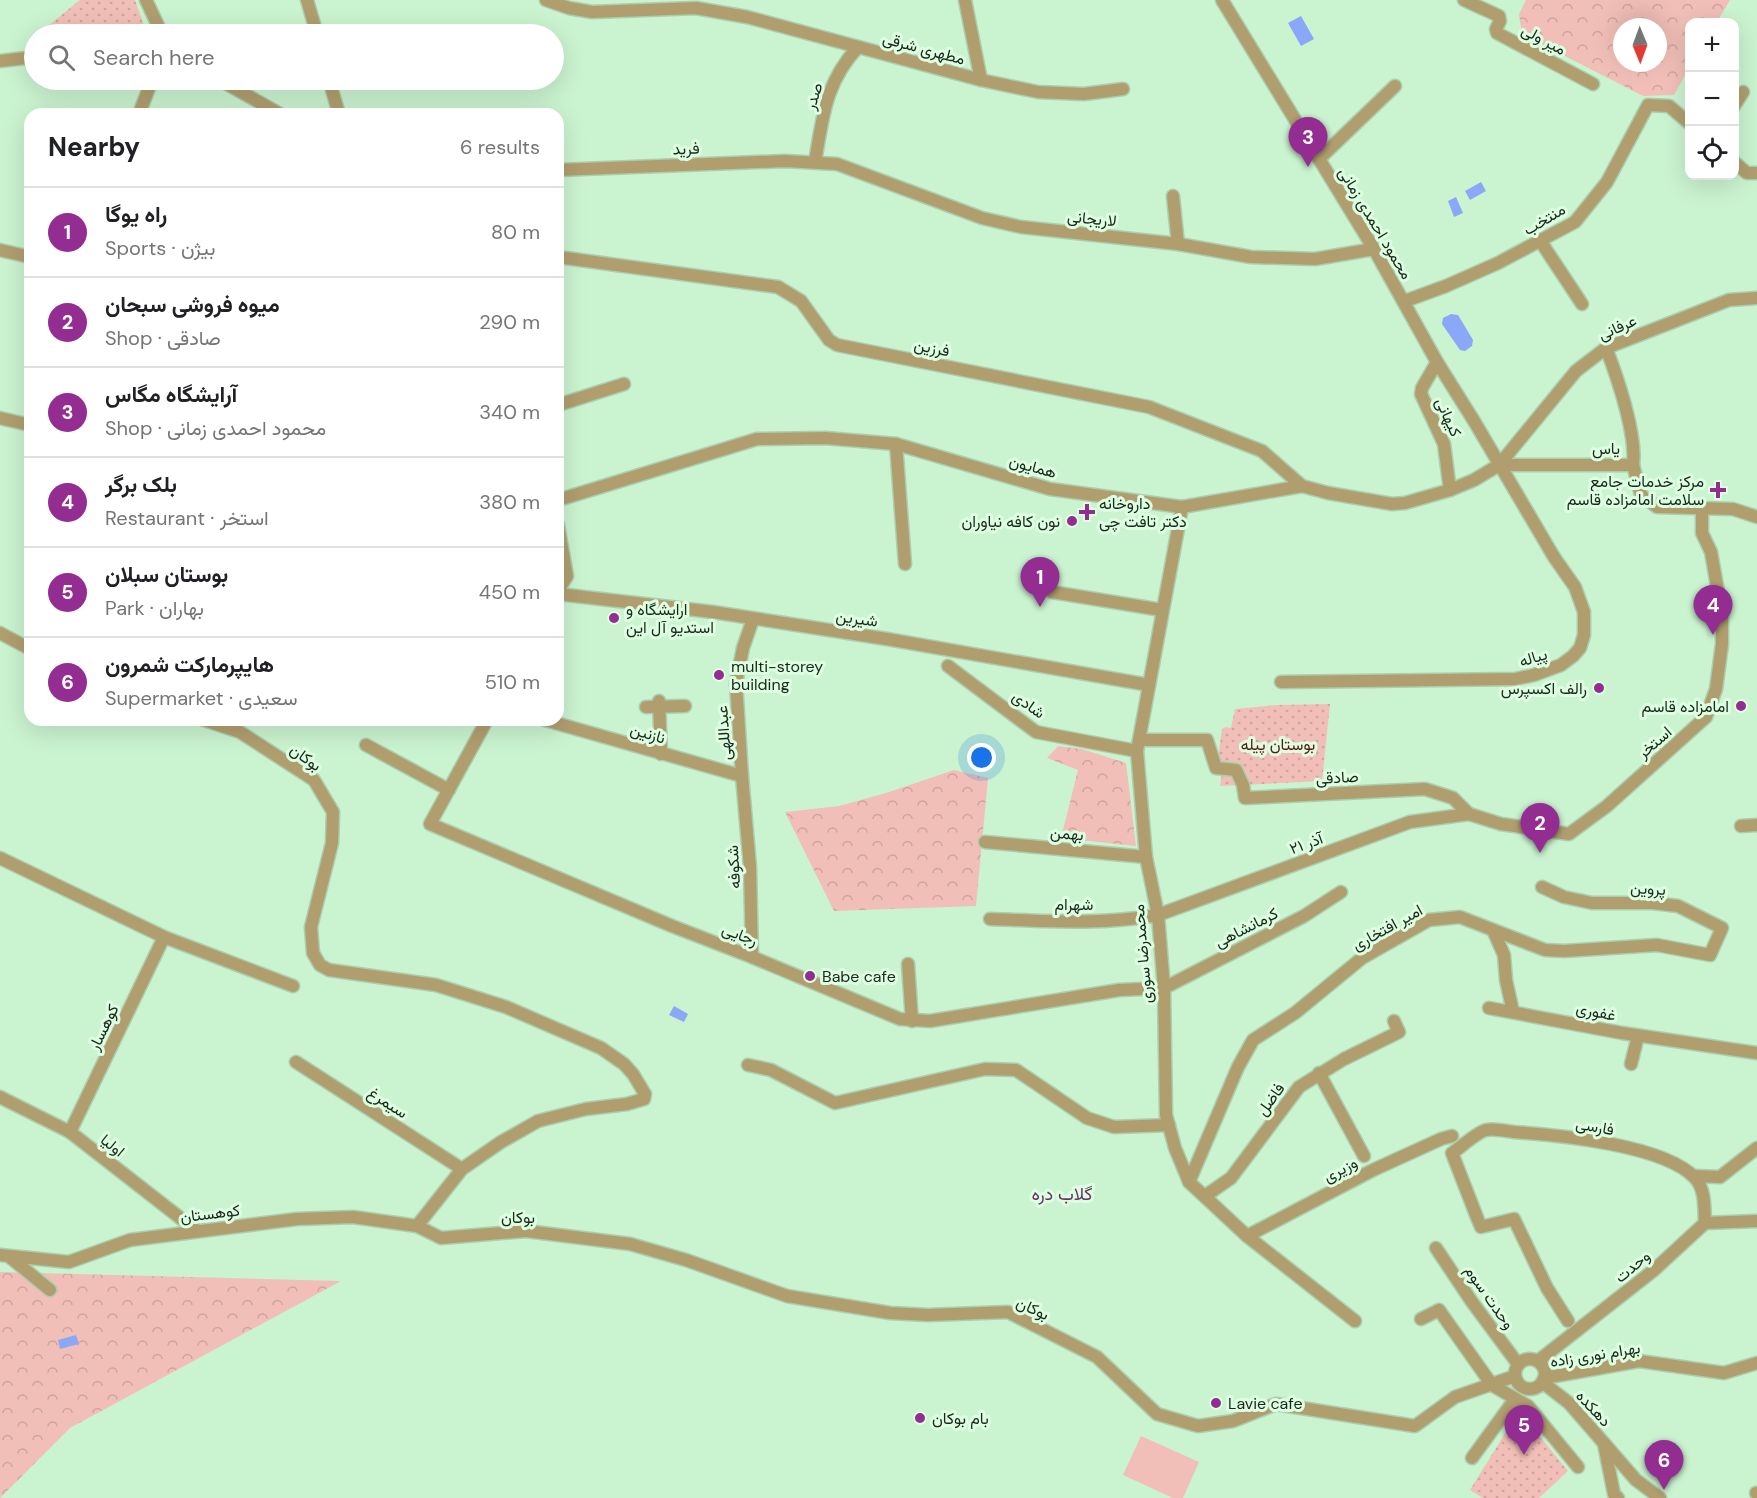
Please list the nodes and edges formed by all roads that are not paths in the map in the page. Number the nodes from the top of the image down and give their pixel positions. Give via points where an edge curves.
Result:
1 (146, 0) edge
2 (307, 0) edge
3 (546, 0) edge
4 (965, 0) edge
5 (1222, 0) edge
6 (1464, 0) edge
7 (157, 24) edge
8 (314, 24) edge
9 (858, 47) junction
10 (24, 58) edge
11 (0, 61) edge
12 (981, 80) junction
13 (1593, 84) dead end
14 (1395, 86) dead end
15 (1123, 89) dead end
16 (148, 90) edge
17 (235, 90) edge
18 (332, 90) edge
19 (1743, 92) dead end
20 (1739, 98) edge
21 (141, 108) edge
22 (262, 108) edge
23 (337, 108) edge
24 (1685, 120) edge
25 (1319, 159) junction
26 (815, 162) junction
27 (1739, 166) edge
28 (564, 170) edge
29 (1757, 173) edge
30 (1173, 196) dead end
31 (1541, 242) junction
32 (1178, 244) junction
33 (1374, 249) junction
34 (0, 250) edge
35 (24, 256) edge
36 (564, 258) edge
37 (1757, 298) edge
38 (1405, 301) junction
39 (1582, 304) dead end
40 (1606, 348) junction
41 (1437, 362) junction
42 (624, 384) dead end
43 (564, 403) edge
44 (0, 418) edge
45 (24, 424) edge
46 (896, 444) junction
47 (1499, 465) junction
48 (1633, 465) junction
49 (1302, 486) junction
50 (1450, 490) junction
51 (564, 498) edge
52 (1182, 507) junction
53 (1702, 509) junction
54 (1757, 517) edge
55 (564, 559) edge
56 (905, 564) dead end
57 (564, 581) edge
58 (1052, 592) dead end
59 (564, 593) edge
60 (1162, 610) junction
61 (753, 619) junction
62 (0, 633) edge
63 (24, 646) edge
64 (948, 666) dead end
65 (1281, 682) dead end
66 (1149, 685) junction
67 (685, 706) dead end
68 (222, 726) edge
69 (484, 726) edge
70 (564, 726) edge
71 (366, 745) dead end
72 (1138, 745) junction
73 (661, 754) junction
74 (742, 776) junction
75 (449, 790) junction
76 (1469, 814) junction
77 (1757, 825) edge
78 (1741, 826) dead end
79 (1569, 834) joint
80 (985, 842) dead end
81 (1146, 857) junction
82 (0, 858) edge
83 (1542, 887) dead end
84 (1341, 892) dead end
85 (1158, 915) junction
86 (990, 920) dead end
87 (1493, 930) junction
88 (164, 937) junction
89 (1710, 955) joint
90 (752, 957) junction
91 (908, 964) dead end
92 (293, 986) dead end
93 (1164, 988) junction
94 (1489, 1008) dead end
95 (1513, 1012) junction
96 (912, 1021) junction
97 (1394, 1021) dead end
98 (1638, 1036) junction
99 (1757, 1053) edge
100 (296, 1062) dead end
101 (1631, 1064) dead end
102 (748, 1065) dead end
103 (1319, 1073) junction
104 (0, 1097) edge
105 (1169, 1125) junction
106 (70, 1132) junction
107 (1452, 1136) dead end
108 (1757, 1148) edge
109 (1364, 1156) dead end
110 (462, 1169) junction
111 (1694, 1176) junction
112 (1190, 1182) junction
113 (1205, 1196) junction
114 (1757, 1221) edge
115 (1705, 1222) junction
116 (417, 1226) junction
117 (198, 1231) junction
118 (1247, 1236) junction
119 (1436, 1248) dead end
120 (0, 1250) edge
121 (5, 1257) edge
122 (50, 1290) dead end
123 (1421, 1319) dead end
124 (1356, 1321) dead end
125 (1569, 1321) dead end
126 (1538, 1361) junction
127 (1757, 1363) edge
128 (1516, 1370) junction
129 (1543, 1380) junction
130 (1492, 1385) junction
131 (1515, 1399) junction
132 (1604, 1443) junction
133 (1472, 1458) dead end
134 (1578, 1467) dead end
135 (1618, 1498) edge
136 (1660, 1498) edge

1 - 7 street
2 - 8 street
3 - 9 street, مطهری شرقی via 592,12 696,8 756,19
4 - 12 street
5 - 25 street, محمود احمدی زمانی
6 - 13 street, میر ولی via 1499,16 1497,33
9 - 12 street, مطهری شرقی
9 - 26 street, صدر via 843,63 825,102
10 - 11 street
12 - 15 street, مطهری شرقی via 1038,92 1084,94
14 - 25 street
16 - 21 street
17 - 22 street
18 - 23 street
19 - 20 street
24 - 31 street, منتخب via 1669,106 1648,105 1607,182 1575,222
25 - 33 street, محمود احمدی زمانی
26 - 28 street, فرید
26 - 32 street, لاریجانی via 837,164 982,218 1021,227
27 - 29 street via 1747,173
30 - 32 street
31 - 38 street, منتخب
31 - 39 street
32 - 33 street, لاریجانی via 1251,257 1315,259
33 - 38 street, محمود احمدی زمانی
34 - 35 street
36 - 49 street, فرزین via 778,287 801,301 829,340 837,345 1149,406 1262,451
37 - 40 street, عرفانی via 1729,300
38 - 41 street, محمود احمدی زمانی
40 - 47 street, عرفانی via 1576,371
40 - 48 street via 1631,434
41 - 47 street, محمود احمدی زمانی
41 - 50 street, کیهانی via 1421,394 1444,444
42 - 43 street
44 - 45 street
46 - 51 street, همایون via 825,438 757,439
46 - 52 street, همایون via 1050,489
46 - 56 street
47 - 48 street, یاس
47 - 50 street, همایون
47 - 65 street, پیاله via 1575,587 1584,612 1584,635 1573,656 1550,670 1515,679
48 - 53 street, یاس via 1641,495 1657,507
49 - 50 street, همایون via 1392,504
49 - 52 street, همایون
52 - 60 street, محمدرضا سوری
53 - 54 street, یاس via 1732,510
53 - 79 street, استخر via 1702,533 1713,562 1722,614 1716,688 1706,717 1607,806
55 - 57 street
58 - 60 street
59 - 61 street, شیرین
60 - 66 street, محمدرضا سوری
61 - 66 street, شیرین
61 - 74 street, عبداللهی via 736,683
62 - 63 street
64 - 72 street, شادی via 1036,732
66 - 72 street, محمدرضا سوری
67 - 73 street via 655,705
68 - 110 street, بوکان via 240,732 314,780 333,812 332,843 311,927 313,953 320,965 329,970 436,985 506,1007 601,1048 624,1064 645,1094 644,1099 636,1102 538,1121
69 - 75 street, رجایی
70 - 73 street, نازنین
71 - 75 street
72 - 76 street, صادقی via 1207,740 1216,768 1236,770 1245,798 1425,789 1453,798
72 - 81 street, محمدرضا سوری
73 - 74 street, نازنین
74 - 90 street, شکوفه
75 - 90 street, رجایی via 430,824
76 - 79 street, صادقی via 1501,824
76 - 85 street, ۲۱ آذر via 1410,822
77 - 78 street
80 - 81 street, بهمن
81 - 85 street, محمدرضا سوری
82 - 88 street
83 - 89 street, پروین via 1592,903 1678,906 1722,928
84 - 93 street, کرمانشاهی via 1304,916
85 - 86 street, شهرام via 1084,922
85 - 93 street, محمدرضا سوری
87 - 89 street, امیر افتخاری via 1545,950 1658,945
87 - 95 street via 1504,955
87 - 112 street, امیر افتخاری via 1460,917 1429,920 1362,958 1295,1013 1253,1040 1238,1066
88 - 92 street
88 - 106 street, کوهسار
90 - 96 street, رجایی
91 - 96 street
93 - 96 street, رجایی via 1119,990
93 - 105 street, محمدرضا سوری
94 - 95 street, غفوری
95 - 98 street, غفوری
97 - 103 street, فاضل via 1400,1032
98 - 99 street, غفوری
98 - 101 street
100 - 110 street, سیمرغ
102 - 105 street via 771,1070 835,1103 985,1069 1016,1070 1087,1118 1114,1127
103 - 109 street
103 - 113 street, فاضل via 1299,1087 1231,1178
104 - 106 street, اولیا
105 - 112 street, محمدرضا سوری
106 - 117 street, اولیا
107 - 118 street, وزیری via 1373,1170
108 - 111 street via 1720,1177
110 - 116 street, بوکان
111 - 115 street via 1704,1197
111 - 125 street, فارسی via 1648,1153 1573,1138 1486,1130 1452,1153 1481,1227 1514,1219 1547,1288
112 - 113 street, محمدرضا سوری
113 - 118 street, محمدرضا سوری
114 - 115 street
115 - 126 street, وحدت via 1654,1270
116 - 117 street, کوهستان via 353,1217 297,1219
116 - 130 street, بوکان via 441,1238 526,1231 630,1244 787,1296 890,1313 1008,1312 1097,1357 1157,1414 1198,1426 1233,1421 1276,1404 1415,1426 1455,1397
117 - 121 street, کوهستان via 130,1240 69,1262
118 - 124 street, محمدرضا سوری
119 - 128 street, وحدت سوم
120 - 121 street
121 - 122 street
123 - 130 street via 1439,1310
126 - 128 street via 1525,1359
126 - 129 street via 1544,1368
127 - 129 street, بهرام نوری زاده via 1724,1372 1639,1361
128 - 129 street via 1519,1384 1527,1388 1536,1387
128 - 130 street, بوکان
129 - 132 street, دهکده
130 - 131 street
131 - 133 street
131 - 134 street via 1528,1406
132 - 135 street, دهکده
132 - 136 street via 1636,1480

